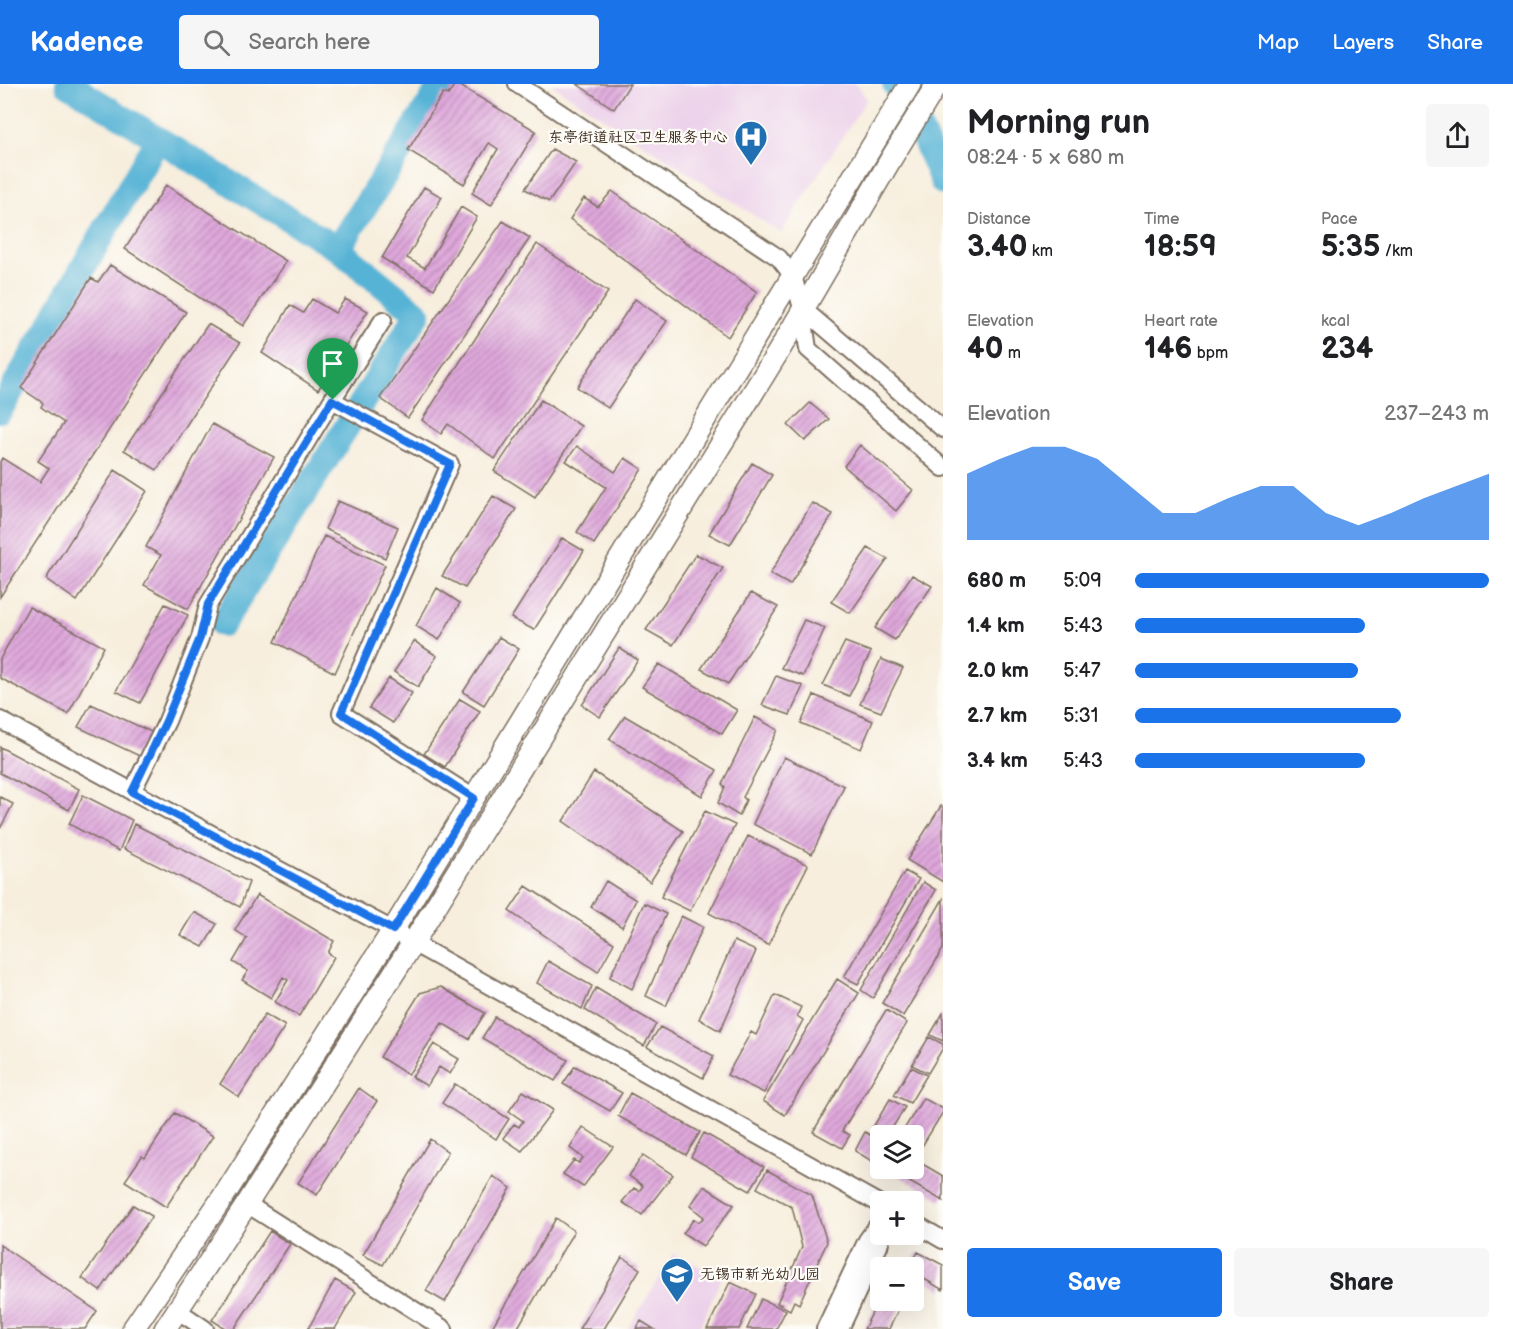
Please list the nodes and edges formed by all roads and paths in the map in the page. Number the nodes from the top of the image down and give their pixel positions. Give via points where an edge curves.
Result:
1 (517, 84) edge
2 (910, 84) edge
3 (934, 89) edge
4 (793, 276) junction
5 (802, 308) junction
6 (382, 320) dead end
7 (333, 400) junction
8 (943, 429) edge
9 (943, 468) edge
10 (0, 720) edge
11 (132, 792) junction
12 (474, 798) junction
13 (393, 930) junction
14 (413, 943) junction
15 (870, 1198) edge
16 (247, 1204) junction
17 (924, 1229) edge
18 (870, 1236) edge
19 (943, 1240) edge
20 (879, 1245) edge
21 (177, 1310) junction
22 (133, 1329) edge
23 (165, 1329) edge
24 (205, 1329) edge
25 (444, 1329) edge
26 (825, 1329) edge
27 (840, 1329) edge

1 - 4 street via 779,258
2 - 4 main road
3 - 5 main road
4 - 5 street
4 - 12 main road
5 - 8 street
5 - 9 street via 808,349
5 - 14 main road
6 - 7 street
7 - 11 street via 208,604 196,648
7 - 12 street via 450,464 341,713
10 - 11 street
11 - 13 street
12 - 13 main road
13 - 14 street
13 - 22 main road
14 - 15 street
14 - 16 main road
16 - 21 main road
16 - 25 street
17 - 19 street
18 - 26 street
20 - 27 street
21 - 23 main road
21 - 24 street

